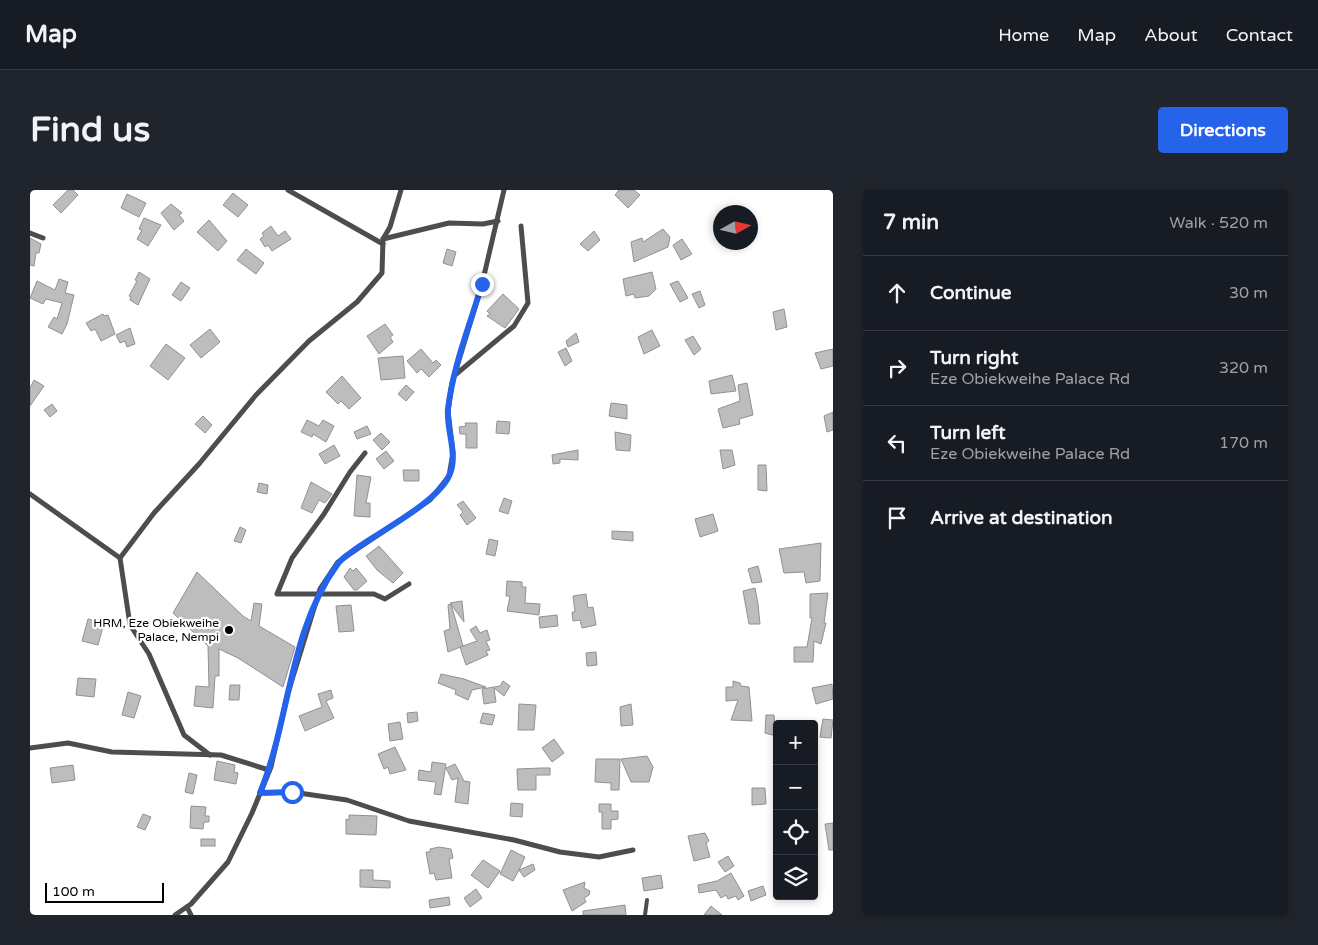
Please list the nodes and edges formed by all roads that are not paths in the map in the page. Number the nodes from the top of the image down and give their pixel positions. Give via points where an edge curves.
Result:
1 (288, 190) edge
2 (401, 190) edge
3 (504, 190) edge
4 (498, 221) junction
5 (521, 226) dead end
6 (30, 233) edge
7 (43, 238) dead end
8 (383, 242) junction
9 (454, 376) junction
10 (365, 453) dead end
11 (30, 494) edge
12 (120, 558) junction
13 (409, 584) dead end
14 (318, 594) junction
15 (30, 748) edge
16 (210, 755) junction
17 (269, 770) junction
18 (260, 793) junction
19 (633, 850) dead end
20 (647, 900) dead end
21 (187, 907) junction
22 (175, 915) edge
23 (190, 915) edge
24 (645, 915) edge

1 - 8 street
2 - 8 street
3 - 4 street
4 - 8 street via 449,223
4 - 9 street
5 - 9 street via 528,303 514,326
6 - 7 street
8 - 12 street via 382,272 357,302 309,341 256,395 154,513
9 - 14 street via 448,411 453,453 449,476 430,500 338,562
10 - 14 street via 292,558 277,594
11 - 12 street
12 - 16 street via 130,625 149,654 184,735
13 - 14 street via 385,599 374,594
14 - 17 street via 287,696
15 - 16 street via 68,743 112,752
16 - 17 street via 221,755
17 - 18 street
18 - 19 street via 292,792 347,800 409,821 514,840 560,852 599,857
18 - 21 street via 228,862
20 - 24 lane
21 - 22 street
21 - 23 street

